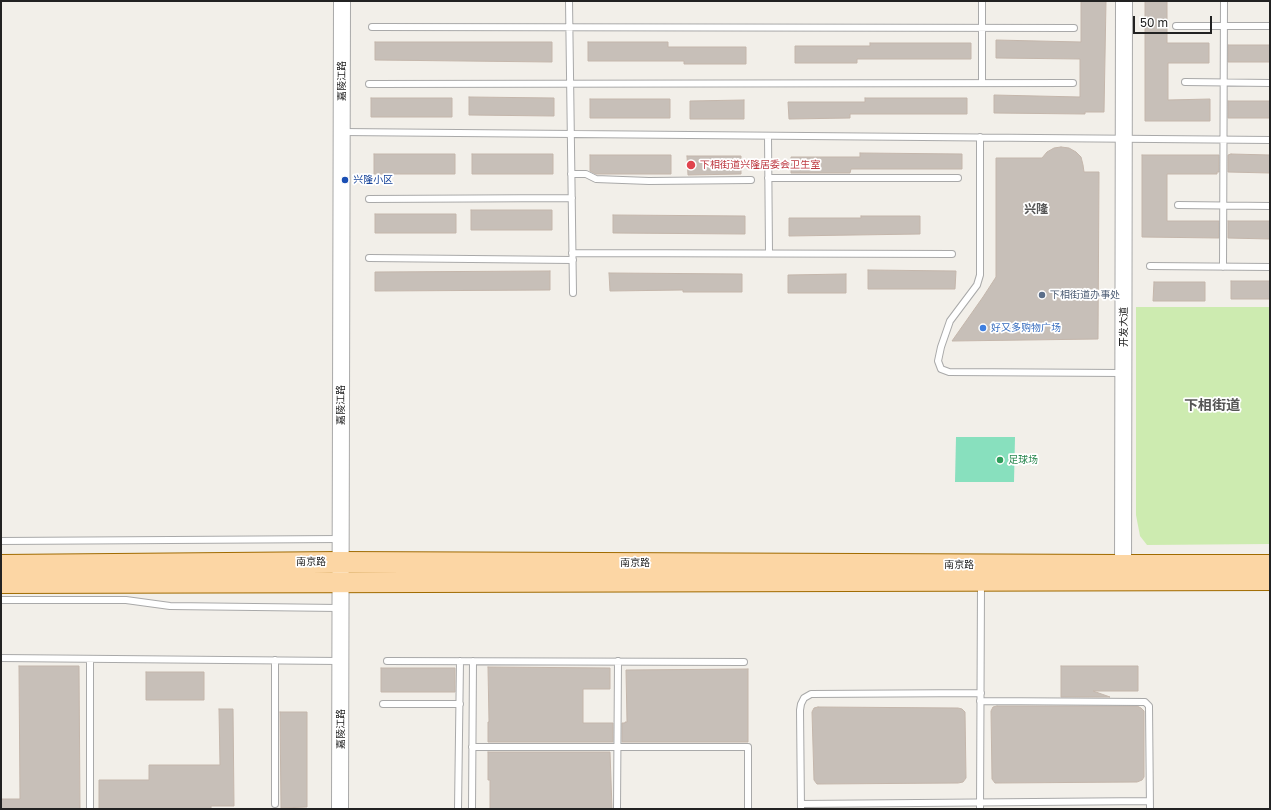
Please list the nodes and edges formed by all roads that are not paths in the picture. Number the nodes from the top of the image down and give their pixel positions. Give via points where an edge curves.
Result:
1 (342, 1) edge
2 (569, 1) edge
3 (982, 1) edge
4 (1124, 1) edge
5 (1224, 1) edge
6 (1176, 26) dead end
7 (1224, 26) junction
8 (1270, 26) edge
9 (372, 27) dead end
10 (569, 28) junction
11 (982, 28) junction
12 (1074, 28) dead end
13 (1185, 82) dead end
14 (1224, 82) junction
15 (982, 83) junction
16 (1073, 83) dead end
17 (1270, 83) edge
18 (369, 84) dead end
19 (570, 84) junction
20 (342, 132) junction
21 (571, 134) junction
22 (768, 136) junction
23 (980, 137) junction
24 (1124, 138) junction
25 (1223, 139) junction
26 (1270, 140) edge
27 (571, 174) junction
28 (768, 178) junction
29 (958, 178) dead end
30 (751, 180) dead end
31 (572, 198) junction
32 (369, 199) dead end
33 (1178, 205) dead end
34 (1223, 206) junction
35 (1270, 206) edge
36 (572, 253) junction
37 (769, 254) junction
38 (952, 254) dead end
39 (369, 258) dead end
40 (573, 260) junction
41 (1150, 266) dead end
42 (1223, 267) junction
43 (1270, 267) edge
44 (573, 292) dead end
45 (1124, 373) junction
46 (341, 540) junction
47 (1, 541) edge
48 (340, 562) junction
49 (1270, 564) edge
50 (1, 565) edge
51 (1123, 573) junction
52 (981, 580) junction
53 (1270, 580) edge
54 (341, 582) junction
55 (1, 583) edge
56 (1, 600) edge
57 (341, 608) junction
58 (1, 658) edge
59 (90, 659) junction
60 (275, 660) junction
61 (341, 661) junction
62 (387, 661) dead end
63 (460, 661) junction
64 (473, 661) junction
65 (618, 662) junction
66 (744, 662) dead end
67 (980, 693) junction
68 (980, 701) junction
69 (383, 704) dead end
70 (460, 704) junction
71 (472, 747) junction
72 (617, 747) junction
73 (1150, 801) junction
74 (275, 804) dead end
75 (801, 806) edge
76 (980, 806) edge
77 (90, 809) edge
78 (340, 809) edge
79 (458, 809) edge
80 (472, 809) edge
81 (617, 809) edge
82 (748, 809) edge
83 (1150, 809) edge

1 - 20 street, 嘉陵江路
2 - 10 lane
3 - 11 lane
4 - 24 street, 开发大道
5 - 7 lane
6 - 7 lane
7 - 8 lane
7 - 14 lane
9 - 10 lane
10 - 11 lane
10 - 19 lane
11 - 12 lane
11 - 15 lane
13 - 14 lane
14 - 17 lane
14 - 25 lane
15 - 16 lane
15 - 19 lane
18 - 19 lane
19 - 21 lane
20 - 21 lane
20 - 46 street, 嘉陵江路
21 - 22 lane
21 - 27 lane
22 - 23 lane
22 - 28 lane
23 - 24 lane
23 - 45 lane via 980,275 977,285 950,321 940,347 938,361 941,369 949,372
24 - 25 lane
24 - 45 street, 开发大道
25 - 26 lane
25 - 34 lane
27 - 30 lane via 586,174 596,179 649,181
27 - 31 lane
28 - 29 lane
28 - 37 lane
31 - 32 lane
31 - 36 lane
33 - 34 lane
34 - 35 lane
34 - 42 lane
36 - 37 lane
36 - 40 lane
37 - 38 lane
39 - 40 lane
40 - 44 lane
41 - 42 lane
42 - 43 lane
45 - 51 street, 开发大道
46 - 47 lane
46 - 48 street, 嘉陵江路
48 - 50 main road, 南京路
48 - 51 main road, 南京路
48 - 54 street, 嘉陵江路
49 - 51 main road, 南京路
51 - 52 main road, 南京路
51 - 53 main road, 南京路
52 - 54 main road, 南京路
52 - 67 lane
54 - 55 main road, 南京路
54 - 57 street, 嘉陵江路
56 - 57 lane via 126,600 170,606
57 - 61 street, 嘉陵江路
58 - 59 lane
59 - 60 lane
59 - 77 lane
60 - 61 lane
60 - 74 lane
61 - 78 street, 嘉陵江路
62 - 63 lane
63 - 64 lane
63 - 70 lane
64 - 65 lane
64 - 71 lane
65 - 66 lane
65 - 72 lane
67 - 68 lane
67 - 75 lane via 811,694 804,698 800,710
68 - 73 lane via 1146,702 1149,706
68 - 76 lane
69 - 70 lane
70 - 79 lane
71 - 72 lane
71 - 80 lane
72 - 81 lane
72 - 82 lane via 748,747
73 - 76 lane
73 - 83 lane
75 - 76 lane

